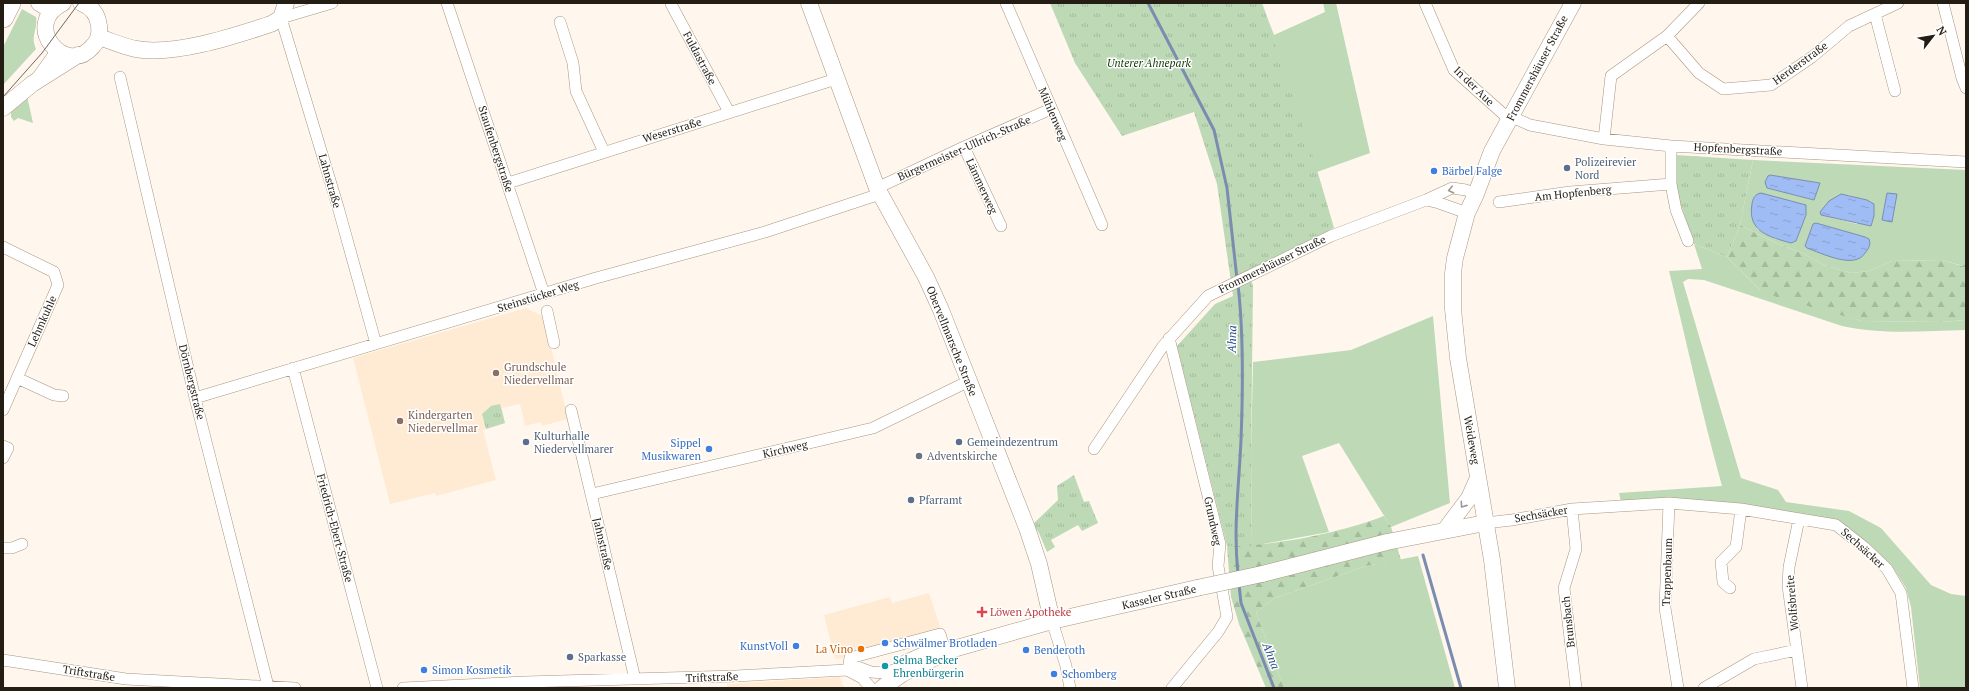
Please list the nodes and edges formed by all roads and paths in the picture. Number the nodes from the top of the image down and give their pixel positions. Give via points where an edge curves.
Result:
1 (10, 3) edge
2 (81, 3) edge
3 (332, 3) edge
4 (447, 3) edge
5 (809, 3) edge
6 (1006, 3) edge
7 (1425, 3) edge
8 (1573, 3) edge
9 (1699, 3) edge
10 (1898, 3) edge
11 (1943, 3) edge
12 (671, 4) dead end
13 (52, 6) edge
14 (1878, 9) edge
15 (284, 11) edge
16 (3, 17) edge
17 (560, 22) dead end
18 (99, 36) junction
19 (1667, 36) junction
20 (57, 50) junction
21 (78, 55) junction
22 (120, 77) dead end
23 (836, 79) junction
24 (32, 84) junction
25 (1966, 88) edge
26 (1896, 91) dead end
27 (3, 108) edge
28 (1051, 109) junction
29 (729, 112) junction
30 (1511, 118) junction
31 (1604, 139) junction
32 (1671, 146) junction
33 (964, 147) junction
34 (604, 152) junction
35 (1966, 162) edge
36 (508, 183) junction
37 (1670, 184) junction
38 (878, 191) junction
39 (1476, 194) junction
40 (1426, 200) junction
41 (1499, 202) dead end
42 (1467, 213) junction
43 (1102, 225) dead end
44 (1001, 226) dead end
45 (1688, 241) dead end
46 (3, 247) edge
47 (544, 294) junction
48 (547, 311) dead end
49 (1169, 338) junction
50 (554, 343) dead end
51 (376, 344) junction
52 (293, 368) junction
53 (17, 378) junction
54 (969, 381) junction
55 (63, 396) dead end
56 (195, 398) junction
57 (3, 410) edge
58 (571, 410) dead end
59 (3, 446) edge
60 (1094, 449) dead end
61 (3, 458) edge
62 (1478, 478) junction
63 (592, 494) junction
64 (1669, 504) junction
65 (1572, 509) junction
66 (1741, 509) junction
67 (1799, 519) junction
68 (1485, 522) junction
69 (1445, 530) junction
70 (22, 544) dead end
71 (3, 548) edge
72 (1730, 588) dead end
73 (1052, 621) junction
74 (942, 639) joint
75 (1797, 650) junction
76 (3, 660) edge
77 (636, 679) junction
78 (680, 683) edge
79 (126, 684) edge
80 (268, 686) junction
81 (287, 688) edge
82 (295, 688) edge
83 (377, 688) edge
84 (403, 688) edge
85 (418, 688) edge
86 (870, 688) edge
87 (882, 688) edge
88 (1070, 688) edge
89 (1172, 688) edge
90 (1507, 688) edge
91 (1576, 688) edge
92 (1678, 688) edge
93 (1704, 688) edge
94 (1802, 688) edge
95 (1912, 688) edge

1 - 16 highway
2 - 18 main road via 92,9 96,15
3 - 15 street
4 - 36 street, Staufenbergstraße
5 - 23 main road, Obervellmarsche Straße
6 - 28 street, Mühlenweg
7 - 30 street, In der Aue via 1454,70
8 - 30 main road, Frommershäuser Straße
9 - 19 street
10 - 14 street, Herderstraße
11 - 25 street
12 - 29 street, Fuldastraße
13 - 20 main road via 46,32 48,41
14 - 19 street, Herderstraße via 1849,26 1812,57 1771,85 1723,89 1699,73
14 - 26 street
15 - 18 main road via 252,30 203,44 165,49 137,49
15 - 51 street, Lahnstraße
17 - 34 street via 574,63 576,91
18 - 21 main road via 91,49
19 - 31 street via 1611,76
20 - 21 main road via 63,54
20 - 24 street
21 - 24 main road
22 - 56 street, Dörnbergstraße
23 - 29 street, Weserstraße
23 - 38 main road, Obervellmarsche Straße
24 - 27 main road
28 - 33 street, Bürgermeister-Ullrich-Straße
28 - 43 street, Mühlenweg
29 - 34 street, Weserstraße
30 - 31 street, Hopfenbergstraße
30 - 39 main road, Frommershäuser Straße via 1492,151
31 - 32 street, Hopfenbergstraße
32 - 35 street, Hopfenbergstraße
32 - 37 street
33 - 38 street, Bürgermeister-Ullrich-Straße
33 - 44 street, Lämmerweg
34 - 36 street, Weserstraße
36 - 47 street, Staufenbergstraße
37 - 41 street, Am Hopfenberg via 1570,192
37 - 45 street via 1676,210
38 - 47 street, Steinstücker Weg via 765,232
38 - 54 main road, Obervellmarsche Straße via 926,277
39 -> 40 street, Frommershäuser Straße via 1452,188
39 - 42 main road, Weideweg
40 - 42 street
40 - 49 street, Frommershäuser Straße via 1331,236 1228,285 1208,296
42 - 62 main road, Weideweg via 1455,258 1453,309 1458,358
46 - 53 street, Lehmkuhle via 54,272 58,285
47 - 51 street, Steinstücker Weg
48 - 50 street
49 - 60 street, Frommershäuser Straße
49 - 89 street, Grundweg via 1220,544 1218,566 1227,617 1218,632
51 - 52 street, Steinstücker Weg
52 - 56 street, Steinstücker Weg
52 - 83 street, Friedrich-Ebert-Straße
53 - 55 street via 54,395
53 - 57 street, Lehmkuhle
54 - 63 street, Kirchweg via 873,428
54 - 73 main road, Obervellmarsche Straße via 1027,528 1039,564
56 - 80 street, Dörnbergstraße
58 - 63 street, Jahnstraße
59 - 61 street via 8,448
62 - 68 main road, Weideweg
62 -> 69 main road via 1468,498
63 - 77 street, Jahnstraße
64 - 65 street, Sechsäcker
64 - 66 street, Sechsäcker
64 - 92 street, Trappenbaum via 1665,608
65 - 68 street, Sechsäcker via 1512,520
65 - 91 street, Brunsbach via 1576,549 1564,588
66 - 67 street, Sechsäcker
66 - 72 street via 1736,547 1721,562 1723,582
67 - 75 street, Wolfsbreite via 1789,567 1788,586
67 - 95 street, Sechsäcker via 1836,525 1864,547 1887,570 1901,593
68 - 69 main road, Kasseler Straße
68 - 90 main road, Weideweg
69 - 73 main road, Kasseler Straße, bridge
70 - 71 street
73 - 87 main road, Kasseler Straße via 950,650 902,674
73 - 88 street, Obervellmarsche Straße
74 - 74 street via 943,644 906,660 897,669 884,673 871,672 848,664 850,658 940,634
75 - 93 street via 1754,659
75 - 94 street, Wolfsbreite
76 - 79 street, Triftstraße
77 - 78 street, Triftstraße
77 - 85 street, Triftstraße
78 - 86 street, Triftstraße via 847,670 862,678
79 - 80 street, Triftstraße
80 - 81 street, Triftstraße
81 - 82 street, Triftstraße
84 - 85 street, Triftstraße

